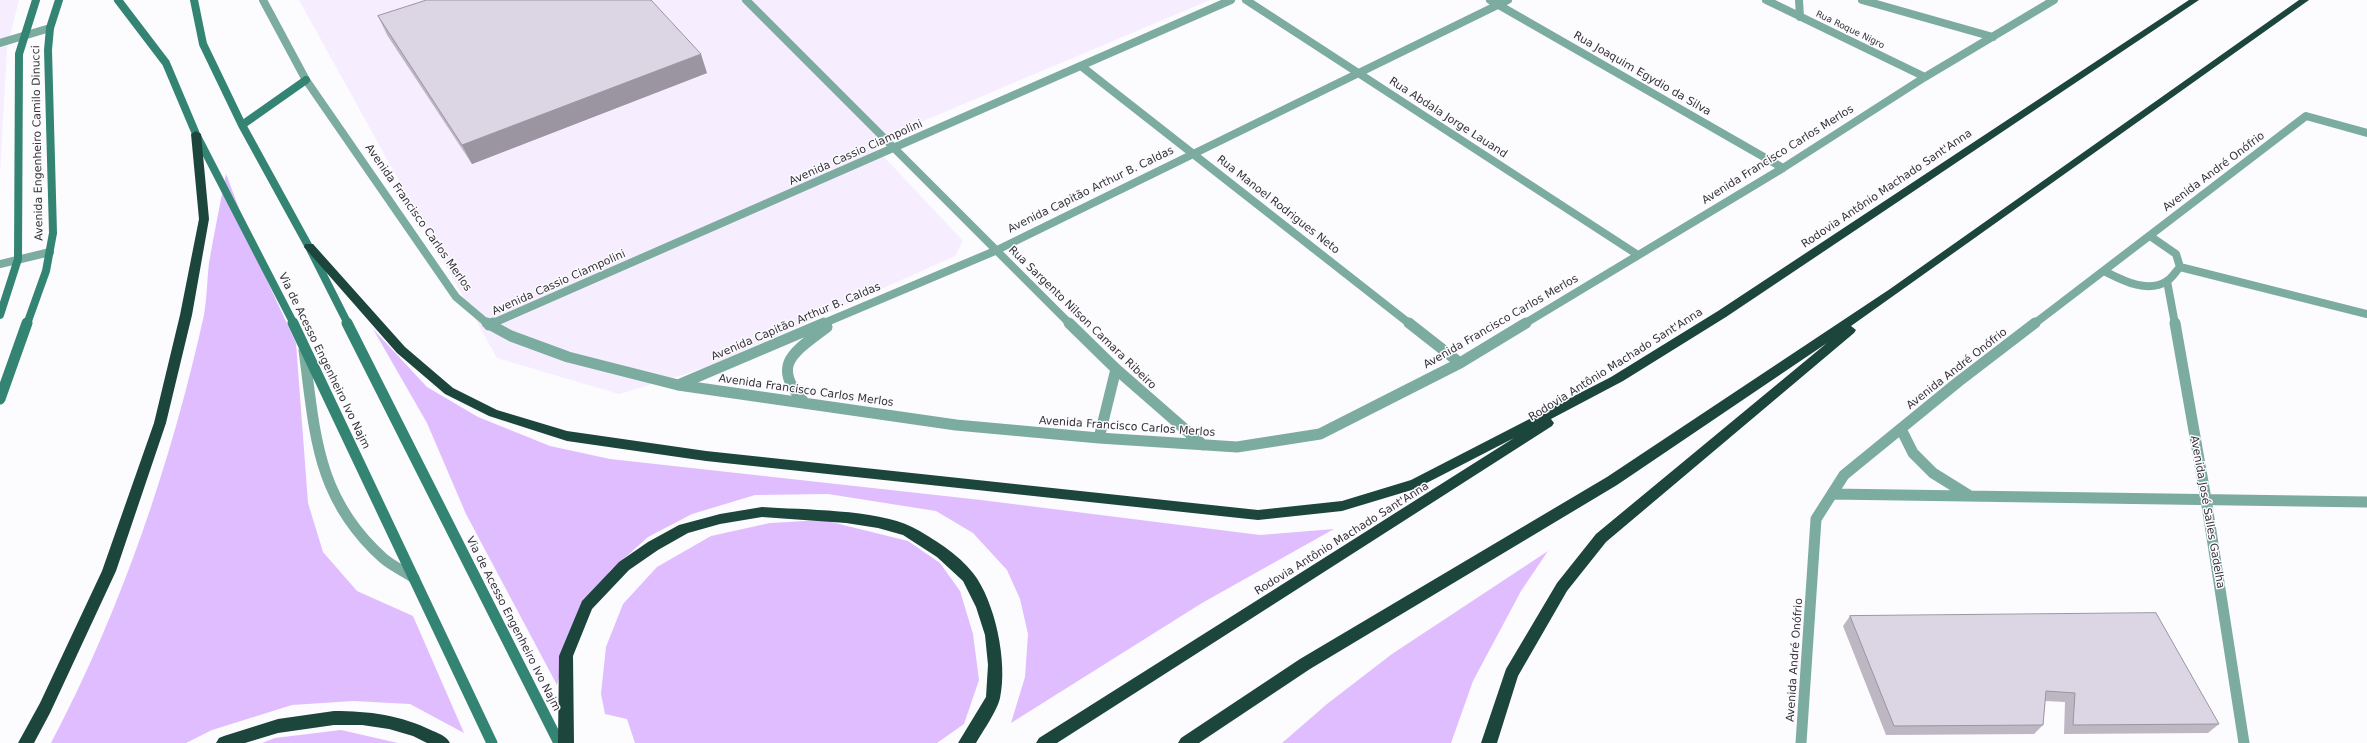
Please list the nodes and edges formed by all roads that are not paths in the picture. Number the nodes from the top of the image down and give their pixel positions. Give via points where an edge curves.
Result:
1 (36, 0) edge
2 (59, 0) edge
3 (118, 0) edge
4 (194, 0) edge
5 (263, 0) edge
6 (746, 0) edge
7 (1231, 0) edge
8 (1246, 0) edge
9 (1490, 0) edge
10 (1508, 0) edge
11 (1766, 0) edge
12 (1799, 0) edge
13 (1862, 0) edge
14 (2054, 0) edge
15 (2195, 0) edge
16 (2305, 0) edge
17 (1498, 5) junction
18 (1800, 17) junction
19 (50, 28) junction
20 (23, 36) junction
21 (1993, 36) junction
22 (0, 43) edge
23 (1081, 66) junction
24 (1358, 73) junction
25 (1925, 77) junction
26 (306, 80) junction
27 (242, 125) junction
28 (2367, 133) edge
29 (196, 134) junction
30 (893, 148) junction
31 (1193, 154) junction
32 (1783, 168) junction
33 (2150, 236) junction
34 (309, 247) junction
35 (995, 251) junction
36 (50, 252) junction
37 (1638, 255) junction
38 (18, 259) junction
39 (0, 264) edge
40 (2180, 267) junction
41 (2104, 271) junction
42 (2167, 281) junction
43 (2147, 286) junction
44 (1894, 292) junction
45 (2170, 296) junction
46 (2367, 314) edge
47 (0, 315) edge
48 (840, 317) junction
49 (489, 325) junction
50 (302, 342) junction
51 (1460, 363) junction
52 (1116, 369) junction
53 (1619, 378) junction
54 (678, 385) junction
55 (0, 398) edge
56 (804, 403) junction
57 (1901, 429) junction
58 (1099, 438) junction
59 (1203, 445) junction
60 (1832, 494) junction
61 (1970, 496) junction
62 (2206, 499) junction
63 (2367, 502) edge
64 (414, 578) junction
65 (26, 743) edge
66 (224, 743) edge
67 (442, 743) edge
68 (492, 743) edge
69 (559, 743) edge
70 (566, 743) edge
71 (966, 743) edge
72 (1044, 743) edge
73 (1186, 743) edge
74 (1489, 743) edge
75 (1801, 743) edge
76 (2244, 743) edge

1 - 20 main road, Avenida Engenheiro Camilo Dinucci
2 - 19 main road, Avenida Engenheiro Camilo Dinucci
3 - 29 main road, Via de Acesso Engenheiro Ivo Najm via 166,63
4 - 27 main road, Via de Acesso Engenheiro Ivo Najm via 203,44
5 - 26 street, Avenida Francisco Carlos Merlos
6 - 30 street, Rua Sargento Nilson Camara Ribeiro
7 - 23 street, Avenida Cassio Ciampolini
8 - 24 street, Rua Abdala Jorge Lauand
9 - 17 street, Rua Joaquim Egydio da Silva
10 - 17 street, Avenida Capitão Arthur B. Caldas
11 - 18 street, Rua Roque Nigro
12 - 18 street
13 - 21 street
14 - 21 street, Avenida Francisco Carlos Merlos
15 - 53 highway, Rodovia Antônio Machado Sant'Anna via 1722,314
16 - 44 highway
17 - 24 street, Avenida Capitão Arthur B. Caldas
17 - 32 street, Rua Joaquim Egydio da Silva
18 - 25 street, Rua Roque Nigro
19 - 20 street
19 - 36 main road, Avenida Engenheiro Camilo Dinucci via 48,50 53,233
20 - 22 street
20 - 38 main road, Avenida Engenheiro Camilo Dinucci via 19,54
21 - 25 street, Avenida Francisco Carlos Merlos
23 - 30 street, Avenida Cassio Ciampolini
23 - 31 street, Rua Manoel Rodrigues Neto
24 - 31 street, Avenida Capitão Arthur B. Caldas
24 - 37 street, Rua Abdala Jorge Lauand
25 - 32 street, Avenida Francisco Carlos Merlos
26 - 27 main road
26 - 49 street, Avenida Francisco Carlos Merlos via 456,297
27 - 34 main road, Via de Acesso Engenheiro Ivo Najm
28 - 33 street, Avenida André Onófrio via 2306,116
29 - 50 main road, Via de Acesso Engenheiro Ivo Najm
29 - 65 highway via 204,219 186,315 160,423 109,571
30 - 35 street, Rua Sargento Nilson Camara Ribeiro
30 - 49 street, Avenida Cassio Ciampolini
31 - 35 street, Avenida Capitão Arthur B. Caldas
31 - 51 street, Rua Manoel Rodrigues Neto
32 - 37 street, Avenida Francisco Carlos Merlos
33 - 40 street via 2176,254
33 - 41 street, Avenida André Onófrio
34 - 53 highway via 401,350 449,391 493,413 567,436 722,458 1258,516 1342,506 1416,484
34 - 69 main road, Via de Acesso Engenheiro Ivo Najm
35 - 48 street, Avenida Capitão Arthur B. Caldas
35 - 52 street, Rua Sargento Nilson Camara Ribeiro
36 - 38 street
36 - 55 main road, Avenida Engenheiro Camilo Dinucci via 46,272
37 - 51 street, Avenida Francisco Carlos Merlos
38 - 39 street
38 - 47 main road, Avenida Engenheiro Camilo Dinucci
40 - 42 street
40 - 46 street
41 - 43 street via 2130,284
41 - 57 street, Avenida André Onófrio via 1958,382
42 - 43 street
42 - 45 street, Avenida José Salles Gadelha
43 - 45 street
44 - 73 highway via 1612,481 1305,664
44 - 74 highway via 1601,538 1562,587 1511,674
45 - 62 street, Avenida José Salles Gadelha
48 - 54 street, Avenida Capitão Arthur B. Caldas
48 - 56 street via 797,349 790,359 788,381 793,393
49 - 54 street, Avenida Francisco Carlos Merlos via 568,357
50 - 64 main road, Via de Acesso Engenheiro Ivo Najm
50 - 64 street via 319,458 331,494 353,528 384,559
51 - 59 street, Avenida Francisco Carlos Merlos via 1320,434 1237,447
52 - 58 street
52 - 59 street, Rua Sargento Nilson Camara Ribeiro
53 - 72 highway, Rodovia Antônio Machado Sant'Anna
54 - 56 street, Avenida Francisco Carlos Merlos
56 - 58 street, Avenida Francisco Carlos Merlos via 956,425
57 - 60 street, Avenida André Onófrio via 1844,475
57 - 61 street via 1913,453 1933,473
58 - 59 street, Avenida Francisco Carlos Merlos
60 - 61 street
60 - 75 street, Avenida André Onófrio via 1816,519
61 - 62 street
62 - 63 street
62 - 76 street, Avenida José Salles Gadelha
64 - 68 main road, Via de Acesso Engenheiro Ivo Najm
66 - 67 highway via 305,719 347,717 393,723
70 - 71 highway via 566,656 588,605 624,566 684,529 762,512 846,518 907,531 942,553 968,577 983,606 992,635 995,665 993,698

